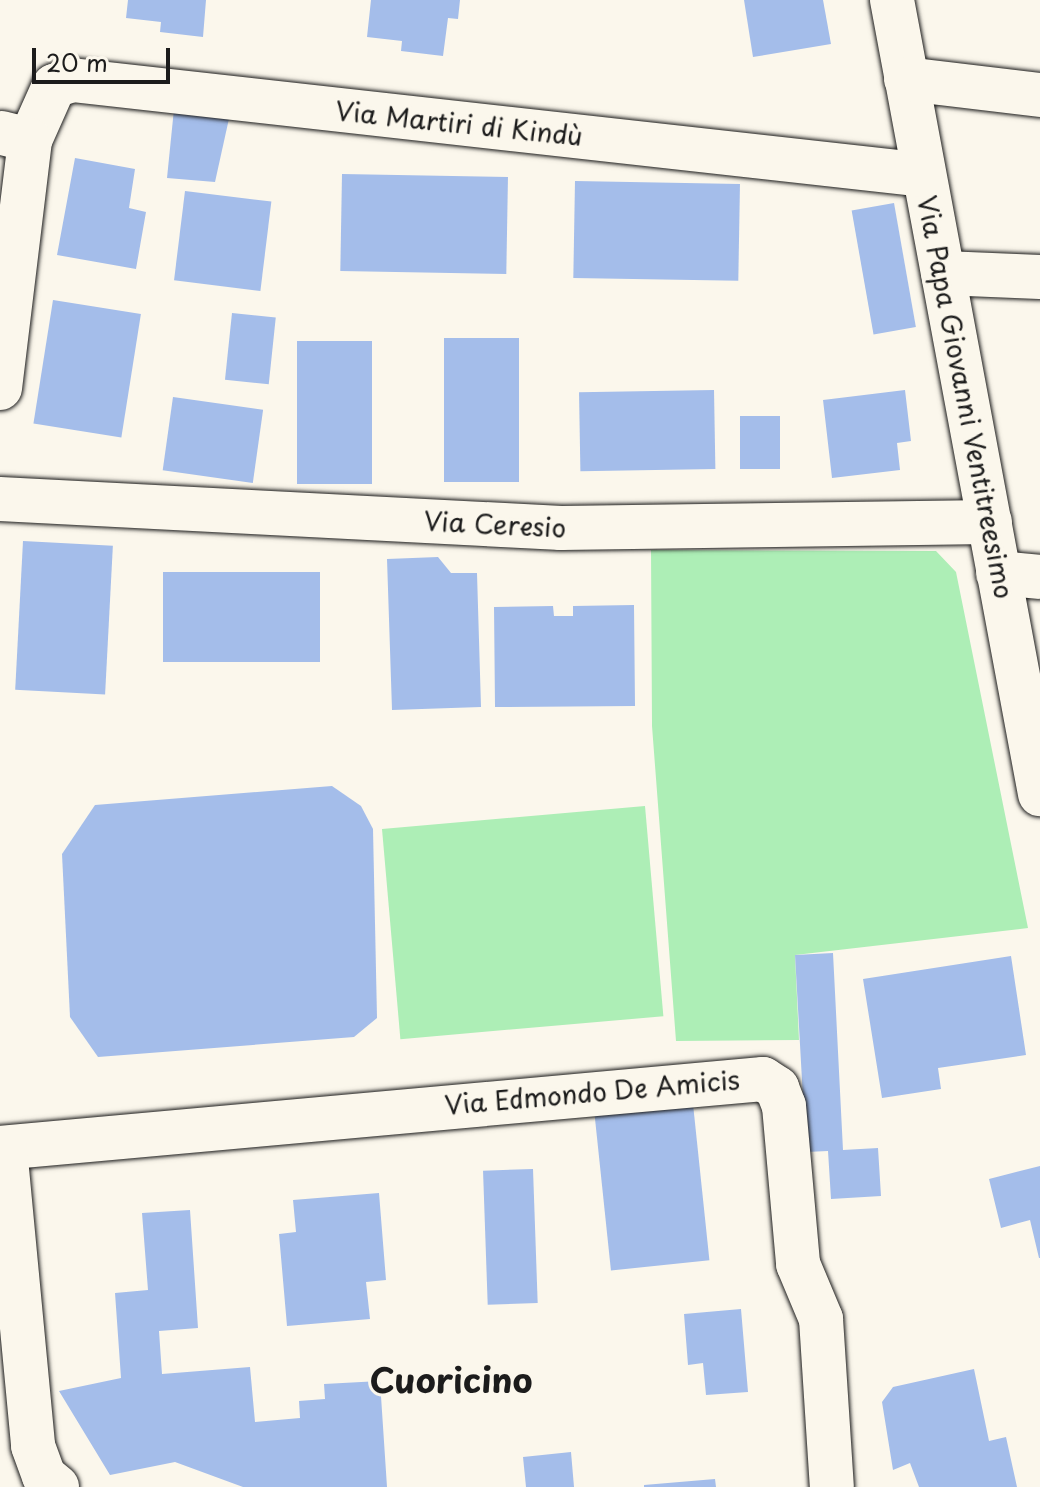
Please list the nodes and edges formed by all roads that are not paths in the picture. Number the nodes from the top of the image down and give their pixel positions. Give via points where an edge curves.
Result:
1 (892, 0) edge
2 (906, 79) junction
3 (1040, 95) edge
4 (15, 136) edge
5 (924, 175) junction
6 (943, 273) junction
7 (1040, 277) edge
8 (0, 388) edge
9 (0, 499) edge
10 (990, 522) junction
11 (1019, 575) edge
12 (1039, 788) edge
13 (2, 1148) edge
14 (57, 1487) edge
15 (832, 1487) edge

1 - 2 street, Via Papa Giovanni Ventitreesimo
2 - 3 street
2 - 5 street, Via Papa Giovanni Ventitreesimo
4 - 5 street, Via Martiri di Kindù via 47,96 72,80
4 - 8 street, Via Martiri di Kindù
5 - 6 street, Via Papa Giovanni Ventitreesimo
6 - 7 street
6 - 10 street, Via Papa Giovanni Ventitreesimo
9 - 10 street, Via Ceresio via 561,528
10 - 11 street, Via Papa Giovanni Ventitreesimo
11 - 12 street, Via Papa Giovanni Ventitreesimo
13 - 14 street via 33,1446 44,1476
13 - 15 street, Via Edmondo De Amicis via 745,1076 763,1079 777,1088 784,1106 798,1264 821,1319

